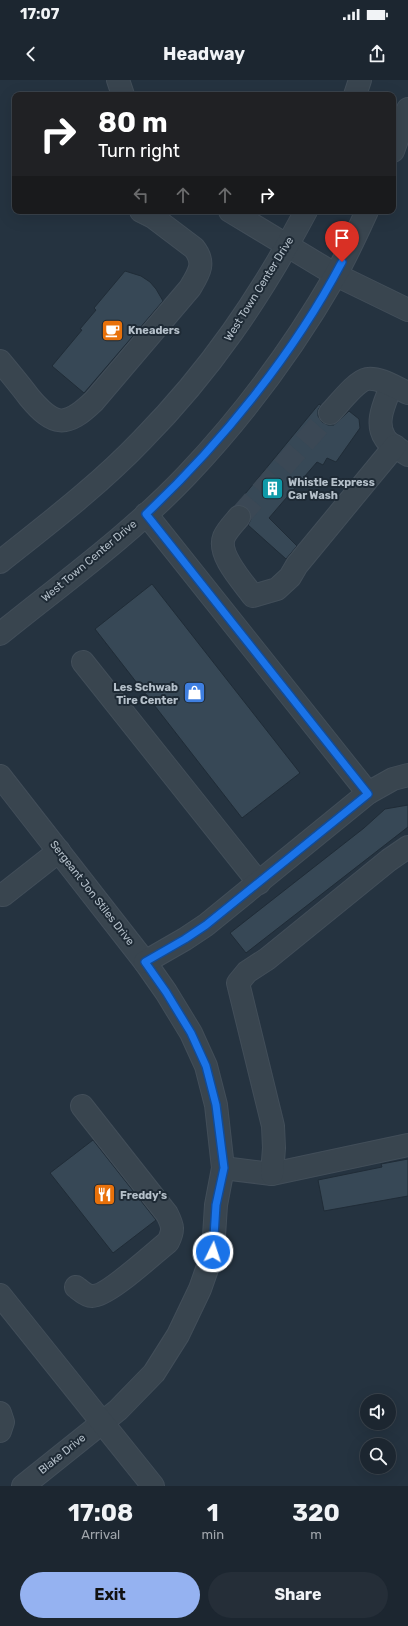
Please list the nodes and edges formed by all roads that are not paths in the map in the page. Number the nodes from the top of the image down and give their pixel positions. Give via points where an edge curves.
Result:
1 (118, 80) edge
2 (360, 80) edge
3 (122, 92) edge
4 (356, 92) edge
5 (408, 110) edge
6 (396, 143) edge
7 (147, 214) edge
8 (235, 214) edge
9 (304, 214) edge
10 (366, 214) edge
11 (288, 246) junction
12 (336, 275) junction
13 (408, 310) edge
14 (0, 361) edge
15 (400, 390) edge
16 (330, 413) tunnel mouth
17 (402, 451) edge
18 (146, 514) junction
19 (239, 517) tunnel mouth
20 (0, 562) edge
21 (0, 634) edge
22 (83, 662) dead end
23 (0, 776) edge
24 (408, 776) edge
25 (368, 794) junction
26 (408, 847) edge
27 (59, 851) junction
28 (259, 883) junction
29 (4, 895) dead end
30 (145, 962) junction
31 (82, 1106) dead end
32 (408, 1145) edge
33 (224, 1168) junction
34 (272, 1174) junction
35 (76, 1287) dead end
36 (0, 1295) edge
37 (0, 1413) edge
38 (102, 1422) junction
39 (0, 1431) edge
40 (22, 1486) edge
41 (152, 1486) edge

1 - 3 street
2 - 4 street
5 - 6 street
7 - 14 street via 194,248 201,261 200,269 190,288 94,401 76,416 66,420 47,416
8 - 11 street
9 - 11 street, West Town Center Drive
10 - 12 street, West Town Center Drive
11 - 12 street
11 - 20 street, West Town Center Drive via 220,351 159,422 89,490
12 - 13 street
12 - 18 street, West Town Center Drive via 313,313 254,396 187,475
15 - 16 street via 378,380 366,379 355,386
15 - 17 street via 382,409 381,425 385,438
17 - 19 street via 277,589 253,596 225,557 222,546 224,537
18 - 21 street, West Town Center Drive
18 - 25 street
22 - 28 street
23 - 27 street, Sergeant Jon Stiles Drive
24 - 25 street via 393,779
25 - 28 street
26 - 34 street via 247,972 238,983 273,1126
27 - 29 street
27 - 30 street, Sergeant Jon Stiles Drive
28 - 30 street via 206,925
30 - 33 street, Sergeant Jon Stiles Drive via 191,1033 206,1066 216,1105
31 - 35 street via 167,1214 173,1232 168,1242 102,1294 84,1294
32 - 34 street
33 - 34 street
33 - 38 street, Sergeant Jon Stiles Drive via 216,1205 213,1252 200,1289 178,1335 154,1373 118,1410
36 - 38 street
37 - 39 street via 3,1422
38 - 40 street, Blake Drive
38 - 41 street

